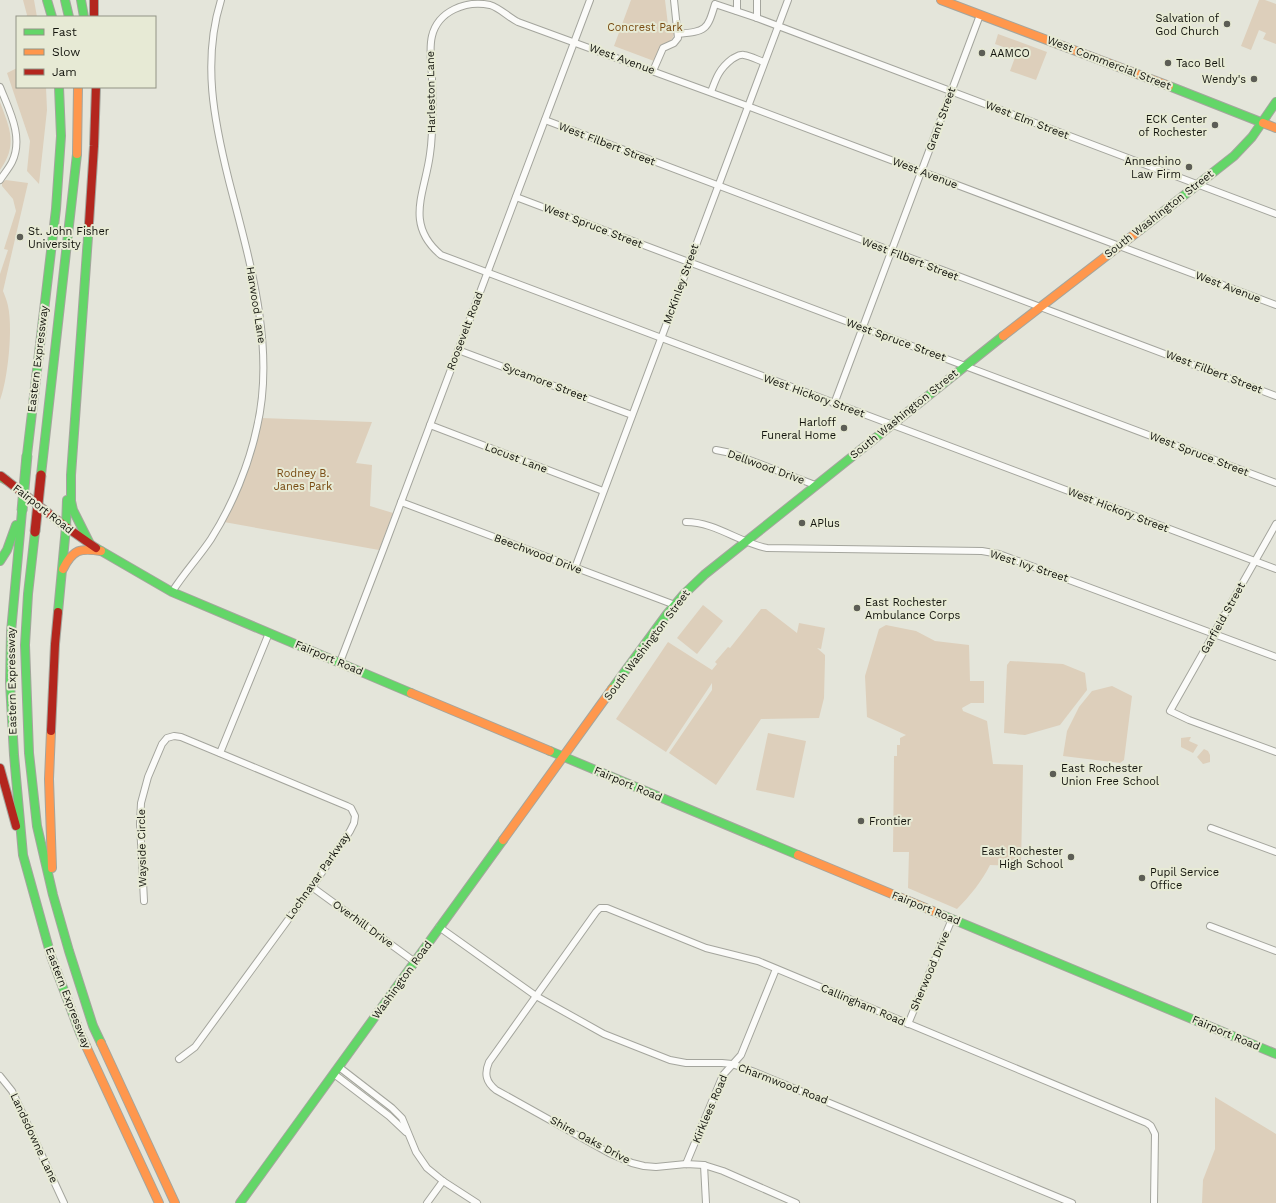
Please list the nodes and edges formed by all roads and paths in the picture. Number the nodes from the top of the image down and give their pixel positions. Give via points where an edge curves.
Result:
1 (47, 0) edge
2 (65, 0) edge
3 (80, 0) edge
4 (94, 0) edge
5 (221, 0) edge
6 (590, 0) edge
7 (674, 0) edge
8 (737, 0) edge
9 (757, 0) edge
10 (788, 0) edge
11 (941, 0) edge
12 (712, 2) edge
13 (737, 11) junction
14 (980, 15) junction
15 (52, 16) edge
16 (69, 16) edge
17 (84, 16) edge
18 (94, 16) edge
19 (757, 18) junction
20 (778, 27) junction
21 (678, 34) junction
22 (574, 42) junction
23 (764, 62) junction
24 (653, 71) junction
25 (0, 87) edge
26 (59, 88) edge
27 (78, 88) edge
28 (95, 88) edge
29 (711, 92) junction
30 (951, 92) junction
31 (1276, 102) edge
32 (747, 106) junction
33 (545, 120) junction
34 (1263, 123) junction
35 (1276, 128) edge
36 (922, 171) junction
37 (0, 180) edge
38 (1197, 185) junction
39 (718, 186) junction
40 (516, 197) junction
41 (1276, 214) edge
42 (1118, 246) junction
43 (892, 252) junction
44 (690, 263) junction
45 (488, 273) junction
46 (1276, 305) edge
47 (1040, 307) junction
48 (863, 328) junction
49 (661, 339) junction
50 (458, 350) junction
51 (965, 366) junction
52 (1276, 396) edge
53 (834, 404) junction
54 (632, 415) junction
55 (430, 425) junction
56 (891, 425) junction
57 (716, 450) dead end
58 (70, 476) junction
59 (2, 478) edge
60 (1276, 482) edge
61 (815, 485) junction
62 (603, 491) junction
63 (401, 502) junction
64 (22, 511) junction
65 (686, 522) dead end
66 (1276, 524) edge
67 (66, 527) junction
68 (746, 541) junction
69 (90, 544) junction
70 (100, 551) junction
71 (0, 561) edge
72 (1255, 561) junction
73 (575, 568) junction
74 (1276, 569) edge
75 (61, 577) junction
76 (172, 592) junction
77 (674, 605) junction
78 (269, 633) junction
79 (1214, 633) junction
80 (1276, 657) edge
81 (340, 662) junction
82 (220, 752) junction
83 (1276, 752) edge
84 (563, 756) junction
85 (0, 768) edge
86 (1211, 828) dead end
87 (1276, 852) edge
88 (23, 854) junction
89 (312, 887) junction
90 (53, 895) junction
91 (144, 901) dead end
92 (952, 919) junction
93 (1210, 926) dead end
94 (440, 927) junction
95 (1276, 951) edge
96 (415, 962) junction
97 (776, 969) junction
98 (536, 996) junction
99 (908, 1024) junction
100 (1276, 1054) edge
101 (179, 1059) dead end
102 (732, 1064) junction
103 (336, 1071) junction
104 (0, 1076) edge
105 (686, 1164) junction
106 (704, 1165) junction
107 (443, 1181) junction
108 (64, 1203) edge
109 (159, 1203) edge
110 (175, 1203) edge
111 (240, 1203) edge
112 (426, 1203) edge
113 (477, 1203) edge
114 (706, 1203) edge
115 (796, 1203) edge
116 (1072, 1203) edge
117 (1154, 1203) edge

1 - 15 main road
2 - 16 main road
3 - 17 main road
4 - 18 main road
5 - 76 street, Harwood Lane via 212,43 212,99 259,312 262,385 257,430 233,498 211,538
6 - 22 street, Roosevelt Road
7 - 21 street
8 - 13 street
9 - 19 street
10 - 20 street, McKinley Street
11 - 14 main road, West Commercial Street
12 - 13 street, West Elm Street
12 - 21 street via 709,23 704,29
13 - 19 street, West Elm Street
14 - 30 street, Grant Street
14 - 34 main road, West Commercial Street
19 - 20 street, West Elm Street
20 - 23 street, McKinley Street
20 - 30 street, West Elm Street
21 - 24 street via 674,43 663,48
22 - 24 street, West Avenue
22 - 33 street, Roosevelt Road
22 - 45 street, Harleston Lane via 518,22 496,7 483,3 468,3 456,7 437,24 432,34 432,139 420,207 420,224 427,240 441,255
23 - 29 street via 740,55 721,69
23 - 32 street, McKinley Street
24 - 29 street, West Avenue
25 - 37 street via 17,142 12,162
26 - 64 main road, Eastern Expressway, bridge via 61,136 56,209
27 - 90 main road, Eastern Expressway, bridge via 76,169 34,532 25,644 29,753 37,826
28 - 58 main road via 94,146
29 - 32 street, West Avenue
30 - 36 street, Grant Street
30 - 38 street, West Elm Street
31 - 34 main road, South Washington Street
32 - 36 street, West Avenue
32 - 39 street, McKinley Street
33 - 39 street, West Filbert Street
33 - 40 street, Roosevelt Road
34 - 35 main road, West Commercial Street
34 - 38 main road, South Washington Street via 1241,150
36 - 42 street, West Avenue
36 - 43 street, Grant Street
38 - 41 street, West Elm Street
38 - 42 main road, South Washington Street
39 - 43 street, West Filbert Street
39 - 44 street, McKinley Street
40 - 44 street, West Spruce Street
40 - 45 street, Roosevelt Road
42 - 46 street, West Avenue
42 - 47 main road, South Washington Street
43 - 47 street, West Filbert Street
43 - 48 street, Grant Street
44 - 48 street, West Spruce Street
44 - 49 street, McKinley Street
45 - 49 street, West Hickory Street
45 - 50 street, Roosevelt Road
47 - 51 main road, South Washington Street
47 - 52 street, West Filbert Street
48 - 51 street, West Spruce Street
48 - 53 street, Grant Street
49 - 53 street, West Hickory Street
49 - 54 street, McKinley Street
50 - 54 street, Sycamore Street
50 - 55 street, Roosevelt Road
51 - 56 main road, South Washington Street
51 - 60 street, West Spruce Street
53 - 56 street, West Hickory Street
54 - 62 street, McKinley Street
55 - 62 street, Locust Lane
55 - 63 street, Roosevelt Road
56 - 61 main road, South Washington Street
56 - 72 street, West Hickory Street
57 - 61 street, Dellwood Drive via 731,453
58 - 67 main road
58 - 69 main road via 73,510
59 - 67 main road, Fairport Road
61 - 68 main road, South Washington Street
62 - 73 street, McKinley Street
63 - 73 street, Beechwood Drive
63 - 81 street, Roosevelt Road
64 - 71 main road
64 - 88 main road, Eastern Expressway via 11,632 10,683
65 - 68 street, West Ivy Street via 698,522
66 - 72 street, Garfield Street
67 - 69 main road, Fairport Road
67 - 75 main road
68 - 77 main road, South Washington Street via 694,584
68 - 79 street, West Ivy Street via 767,548 991,552
69 - 70 main road, Fairport Road
70 - 75 main road via 82,549 75,552 68,558
70 - 76 main road, Fairport Road
72 - 74 street, West Hickory Street
72 - 79 street, Garfield Street
73 - 77 street, Beechwood Drive
75 - 90 main road via 49,779
76 - 78 main road, Fairport Road
77 - 84 main road, South Washington Street
78 - 81 main road, Fairport Road
78 - 82 street
79 - 80 street, West Ivy Street
79 - 83 street, Garfield Street via 1170,712
81 - 84 main road, Fairport Road
82 - 89 street, Lochnavar Parkway via 347,806 353,812 355,819 350,831
82 - 91 street, Wayside Circle via 177,736 167,738 162,744 145,785 141,803
84 - 92 main road, Fairport Road
84 - 94 main road, Washington Road
85 - 88 main road
86 - 87 street
88 - 109 main road, Eastern Expressway via 50,956 80,1032
89 - 96 street, Overhill Drive
89 - 101 street, Lochnavar Parkway via 195,1047
90 - 110 main road, Eastern Expressway via 93,1026
92 - 99 street, Sherwood Drive
92 - 100 main road, Fairport Road
93 - 95 street
94 - 96 main road, Washington Road
94 - 98 street, Charmwood Road
96 - 103 main road, Washington Road
97 - 98 street, Callingham Road via 706,948 602,907
97 - 99 street, Callingham Road
97 - 102 street, Kirklees Road via 741,1055
98 - 102 street, Charmwood Road via 604,1034 663,1058
98 - 105 street, Shire Oaks Drive via 487,1067 486,1078 491,1086 609,1153 632,1163 656,1167
99 - 117 street, Callingham Road via 1151,1126 1155,1134
102 - 105 street, Kirklees Road via 723,1075
102 - 116 street, Charmwood Road
103 - 107 street via 409,1136 420,1159
103 - 111 main road, Washington Road
104 - 108 street, Landsdowne Lane via 12,1091
105 - 106 street, Shire Oaks Drive
106 - 114 street
106 - 115 street, Shire Oaks Drive
107 - 112 street
107 - 113 street

